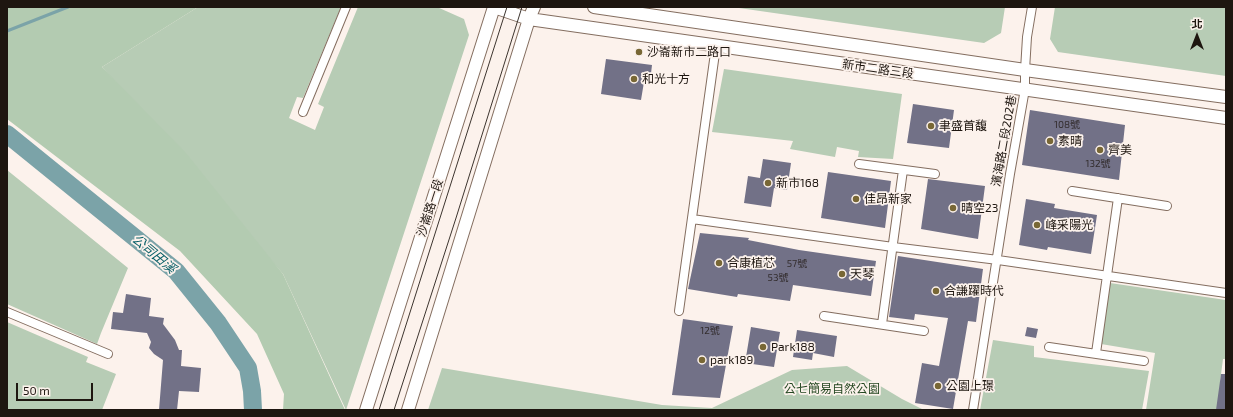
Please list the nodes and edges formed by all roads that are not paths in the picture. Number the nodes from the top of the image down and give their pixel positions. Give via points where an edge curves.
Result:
1 (346, 7) edge
2 (494, 7) edge
3 (534, 7) edge
4 (594, 7) edge
5 (1032, 7) edge
6 (529, 19) junction
7 (716, 46) junction
8 (1025, 70) junction
9 (1026, 89) junction
10 (1226, 97) edge
11 (303, 112) dead end
12 (1226, 118) edge
13 (859, 164) dead end
14 (903, 170) junction
15 (935, 174) dead end
16 (1072, 191) dead end
17 (1118, 198) junction
18 (1168, 206) dead end
19 (692, 219) junction
20 (893, 247) junction
21 (998, 260) junction
22 (1106, 276) junction
23 (1226, 293) edge
24 (7, 312) edge
25 (679, 312) dead end
26 (824, 316) dead end
27 (882, 324) junction
28 (924, 330) dead end
29 (1049, 347) dead end
30 (108, 354) dead end
31 (1096, 354) junction
32 (1144, 361) dead end
33 (366, 410) edge
34 (408, 410) edge
35 (973, 410) edge

1 - 11 street
2 - 6 street, 新市二路三段
2 - 33 street, 沙崙路一段
3 - 6 street
4 - 8 street, 新市二路三段
5 - 8 street, 濱海路二段202巷
6 - 7 street, 新市二路三段
6 - 34 street
7 - 9 street, 新市二路三段
7 - 19 street
8 - 9 street, 濱海路二段202巷
8 - 10 street, 新市二路三段
9 - 12 street, 新市二路三段
9 - 21 street, 濱海路二段202巷 via 1010,174
13 - 14 street
14 - 15 street
14 - 20 street
16 - 17 street
17 - 18 street
17 - 22 street
19 - 20 street
19 - 25 street
20 - 21 street
20 - 27 street
21 - 22 street
21 - 35 street, 濱海路二段202巷
22 - 23 street
22 - 31 street
24 - 30 street
26 - 27 street
27 - 28 street
29 - 31 street
31 - 32 street

